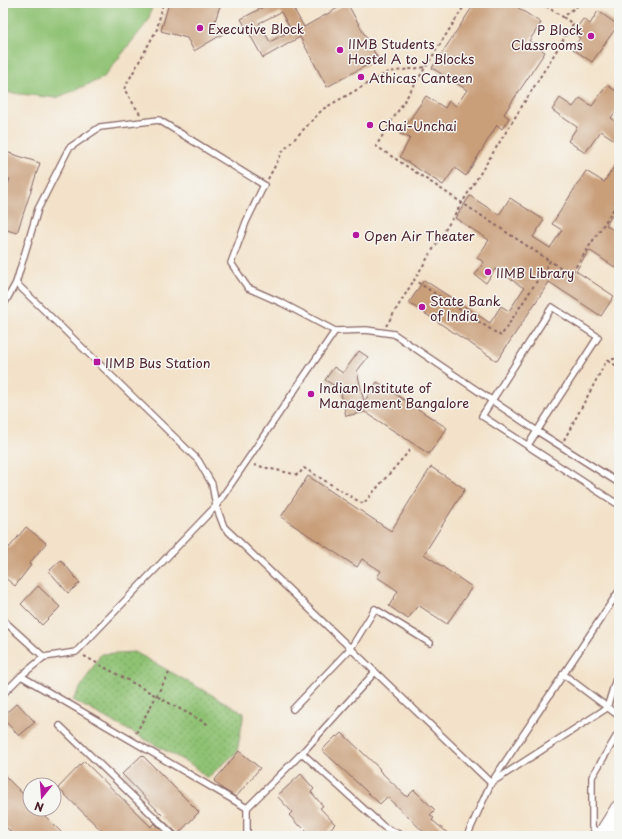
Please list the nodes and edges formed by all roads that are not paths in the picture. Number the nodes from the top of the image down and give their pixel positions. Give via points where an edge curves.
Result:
1 (16, 283) junction
2 (3, 306) edge
3 (335, 331) junction
4 (493, 400) junction
5 (537, 431) junction
6 (528, 445) junction
7 (619, 483) edge
8 (619, 505) edge
9 (216, 506) junction
10 (619, 591) edge
11 (3, 620) edge
12 (430, 643) dead end
13 (351, 648) junction
14 (44, 657) junction
15 (619, 669) edge
16 (375, 672) junction
17 (563, 674) junction
18 (21, 676) junction
19 (3, 694) edge
20 (607, 708) junction
21 (293, 709) dead end
22 (619, 716) edge
23 (60, 726) dead end
24 (619, 732) edge
25 (302, 753) junction
26 (491, 783) junction
27 (247, 808) junction
28 (619, 809) edge
29 (174, 836) edge
30 (247, 836) edge
31 (403, 836) edge
32 (467, 836) edge
33 (601, 836) edge

1 - 2 lane
1 - 3 lane via 38,209 69,148 100,127 159,120 264,185 246,222 231,263 248,288
1 - 9 lane via 198,460 212,484
3 - 4 lane via 366,330 394,334
3 - 9 lane
4 - 5 lane
4 - 5 lane via 552,308 598,337
4 - 6 lane via 482,416
5 - 6 lane
5 - 7 lane
6 - 8 lane
9 - 13 lane via 224,527
9 - 14 lane via 76,652
10 - 17 lane
11 - 14 lane
12 - 13 lane via 375,610
13 - 16 lane
13 - 21 lane
14 - 18 lane
15 - 20 lane
16 - 25 lane
16 - 26 lane
17 - 20 lane
17 - 26 lane
18 - 19 lane
18 - 27 lane
20 - 22 lane
20 - 26 lane
23 - 29 lane
24 - 33 lane via 592,777 592,827
25 - 27 lane
25 - 31 lane via 384,827
26 - 32 lane
27 - 30 lane
28 - 33 main road

